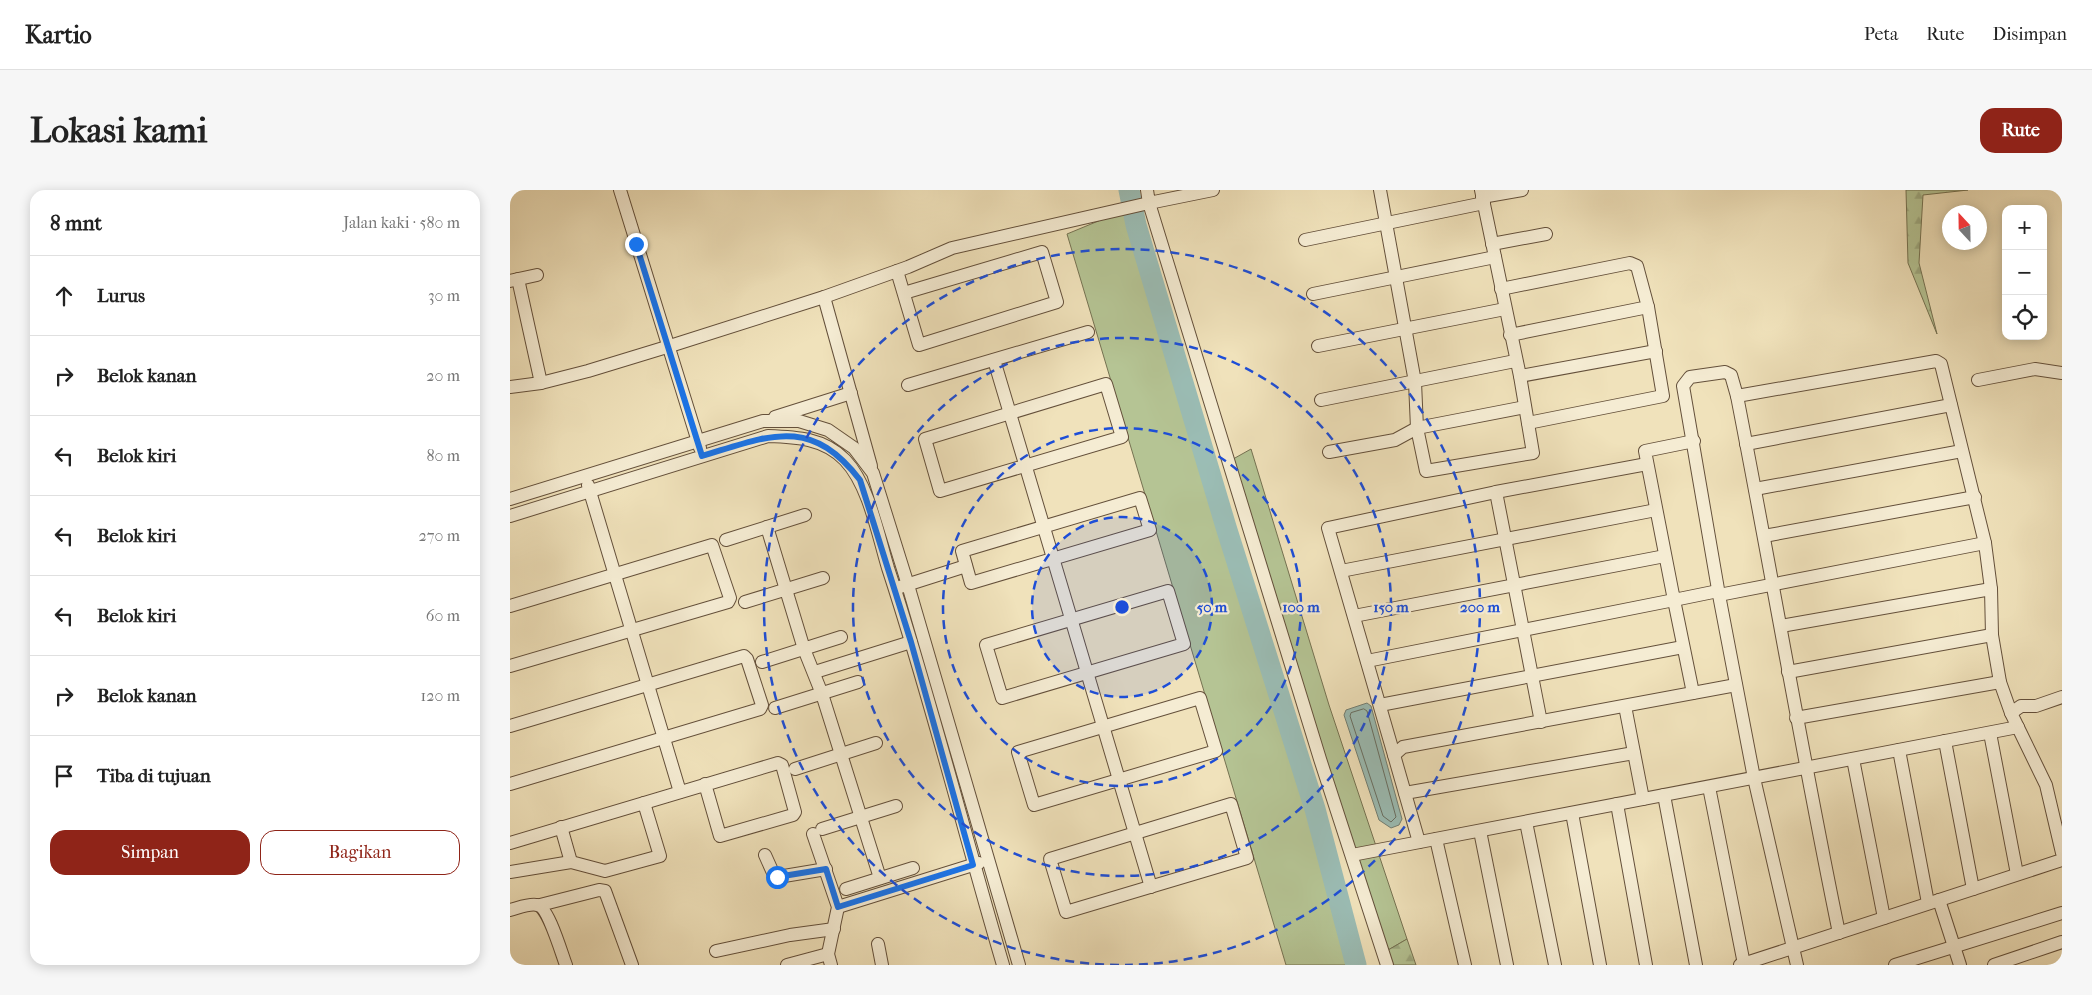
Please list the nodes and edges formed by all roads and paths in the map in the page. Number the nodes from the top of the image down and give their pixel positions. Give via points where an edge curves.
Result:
1 (620, 190) edge
2 (1147, 190) edge
3 (1213, 190) edge
4 (1380, 190) edge
5 (1522, 190) edge
6 (1482, 197) edge
7 (1146, 204) junction
8 (1386, 224) junction
9 (1546, 234) dead end
10 (1305, 240) dead end
11 (1492, 244) junction
12 (1494, 257) junction
13 (897, 271) junction
14 (537, 275) dead end
15 (1396, 276) junction
16 (514, 280) edge
17 (1501, 288) junction
18 (904, 294) junction
19 (1313, 294) dead end
20 (824, 297) junction
21 (1648, 307) junction
22 (1505, 309) junction
23 (1405, 328) junction
24 (1088, 332) dead end
25 (1510, 335) junction
26 (670, 346) junction
27 (1318, 346) dead end
28 (1656, 351) junction
29 (994, 360) junction
30 (1516, 361) junction
31 (2062, 373) edge
32 (1520, 376) junction
33 (1978, 380) dead end
34 (1414, 382) junction
35 (541, 383) junction
36 (908, 385) dead end
37 (510, 387) edge
38 (850, 394) junction
39 (1737, 396) junction
40 (1321, 400) dead end
41 (1951, 405) junction
42 (1525, 407) junction
43 (1010, 413) junction
44 (763, 421) junction
45 (1528, 423) junction
46 (1417, 428) junction
47 (698, 441) junction
48 (1694, 442) junction
49 (1746, 444) junction
50 (1962, 451) junction
51 (1329, 452) dead end
52 (702, 456) junction
53 (1647, 464) junction
54 (1026, 466) junction
55 (873, 473) junction
56 (586, 477) junction
57 (1755, 489) junction
58 (591, 492) junction
59 (1496, 492) junction
60 (1975, 497) junction
61 (510, 499) edge
62 (1656, 510) junction
63 (805, 515) dead end
64 (510, 516) edge
65 (767, 527) junction
66 (1044, 527) junction
67 (1764, 536) junction
68 (1505, 538) junction
69 (726, 540) dead end
70 (1985, 543) junction
71 (1664, 556) junction
72 (1054, 559) junction
73 (966, 566) junction
74 (1340, 571) junction
75 (615, 574) junction
76 (823, 578) dead end
77 (1773, 583) junction
78 (908, 585) junction
79 (1514, 586) junction
80 (895, 589) junction
81 (1991, 589) junction
82 (785, 590) junction
83 (1718, 593) junction
84 (1674, 600) junction
85 (745, 602) dead end
86 (510, 606) edge
87 (1354, 616) junction
88 (1072, 620) junction
89 (1781, 626) junction
90 (1523, 630) junction
91 (632, 631) junction
92 (1992, 635) junction
93 (841, 637) dead end
94 (911, 642) junction
95 (1683, 647) junction
96 (804, 649) junction
97 (1367, 661) junction
98 (762, 662) dead end
99 (510, 666) edge
100 (814, 672) junction
101 (1788, 672) junction
102 (1087, 673) junction
103 (1532, 675) junction
104 (858, 682) dead end
105 (2000, 682) junction
106 (647, 685) junction
107 (1736, 685) junction
108 (1693, 693) junction
109 (822, 694) junction
110 (2062, 697) edge
111 (1380, 705) junction
112 (1625, 706) junction
113 (775, 708) dead end
114 (2011, 713) junction
115 (1796, 718) junction
116 (1540, 722) junction
117 (510, 726) edge
118 (1103, 727) junction
119 (2018, 727) junction
120 (1990, 733) junction
121 (663, 737) junction
122 (1945, 742) junction
123 (876, 743) dead end
124 (1898, 750) junction
125 (1634, 753) junction
126 (842, 754) junction
127 (1394, 755) junction
128 (1853, 759) junction
129 (1805, 768) junction
130 (795, 769) dead end
131 (1754, 778) junction
132 (1119, 780) junction
133 (510, 784) edge
134 (705, 784) junction
135 (1708, 787) junction
136 (680, 792) junction
137 (1405, 793) junction
138 (1664, 795) junction
139 (1643, 799) junction
140 (644, 803) junction
141 (1618, 804) junction
142 (896, 806) dead end
143 (1572, 813) junction
144 (861, 816) junction
145 (1526, 822) junction
146 (562, 827) junction
147 (1480, 831) junction
148 (1135, 833) junction
149 (1436, 839) junction
150 (1419, 842) junction
151 (510, 843) edge
152 (2062, 853) edge
153 (765, 855) dead end
154 (1352, 855) junction
155 (2062, 860) edge
156 (988, 861) junction
157 (571, 862) junction
158 (973, 865) junction
159 (913, 868) dead end
160 (826, 869) junction
161 (510, 872) edge
162 (2017, 874) junction
163 (880, 878) junction
164 (1151, 886) junction
165 (1973, 888) junction
166 (846, 889) dead end
167 (1934, 901) junction
168 (540, 905) junction
169 (838, 907) junction
170 (510, 910) edge
171 (2062, 913) edge
172 (1884, 918) junction
173 (834, 929) junction
174 (1839, 933) junction
175 (2062, 942) edge
176 (878, 944) dead end
177 (1954, 947) junction
178 (1792, 948) junction
179 (716, 951) dead end
180 (830, 959) edge
181 (1742, 964) edge
182 (566, 965) edge
183 (632, 965) edge
184 (787, 965) edge
185 (882, 965) edge
186 (1003, 965) edge
187 (1019, 965) edge
188 (1387, 965) edge
189 (1465, 965) edge
190 (1508, 965) edge
191 (1555, 965) edge
192 (1600, 965) edge
193 (1646, 965) edge
194 (1696, 965) edge
195 (1797, 965) edge
196 (1895, 965) edge
197 (1960, 965) edge
198 (1994, 965) edge

1 - 26 street
2 - 7 street
3 - 7 street
4 - 8 street
5 - 6 street
6 - 8 street
6 - 11 street
7 - 13 street via 952,248
7 - 154 street via 1178,292 1228,464
8 - 10 street
8 - 15 street
9 - 11 street
11 - 12 street
12 - 15 street
12 - 17 street
13 - 18 street
13 - 20 street
14 - 16 street
15 - 19 street
15 - 23 street
16 - 35 street
17 - 21 street via 1633,263 1637,266
17 - 22 street
18 - 18 street via 1042,252 1057,302 919,345
20 - 26 street
20 - 38 street
21 - 25 street
21 - 28 street
22 - 23 street
22 - 25 street
23 - 27 street
23 - 34 street
24 - 29 street
25 - 30 street
26 - 35 street
26 - 47 street
28 - 32 street
28 - 45 street via 1663,396
29 - 36 street
29 - 43 street
30 - 32 street
30 - 34 street
31 - 33 street via 2035,369
32 - 42 street
34 - 40 street
34 - 46 street
35 - 37 street
38 - 44 street
38 - 55 street
39 - 41 street via 1936,361 1941,364
39 - 48 street via 1731,375 1724,372 1690,377 1685,381 1683,386
39 - 49 street
41 - 49 street
41 - 50 street
42 - 45 street
42 - 46 street
43 - 54 street
43 - 54 street via 925,439 932,465 940,491
43 - 54 street via 1106,384 1122,437
44 - 47 street
44 - 55 street via 799,421 828,430 854,448
45 - 46 street via 1533,453 1426,471
46 - 51 street via 1395,440
47 - 52 street
47 - 56 street
48 - 53 street via 1645,451
48 - 83 street
49 - 57 street
50 - 57 street
50 - 60 street
52 - 58 street
52 - 80 street via 768,436 798,436 821,442 844,459 860,480
53 - 59 street
53 - 62 street
54 - 66 street
55 - 78 street
56 - 58 street
56 - 61 street
57 - 67 street
58 - 64 street
58 - 75 street
59 - 68 street
59 - 74 street via 1328,528
60 - 67 street
60 - 70 street
62 - 68 street
62 - 71 street
63 - 65 street
65 - 69 street
65 - 82 street
66 - 72 street
66 - 72 street via 1140,498 1150,530
66 - 73 street via 962,551
67 - 77 street
68 - 74 street
68 - 79 street
70 - 77 street
70 - 81 street
71 - 79 street
71 - 84 street
72 - 73 street via 971,583
72 - 88 street
73 - 78 street
74 - 87 street
75 - 86 street
75 - 91 street
75 - 91 street via 712,545 730,598 728,602
76 - 82 street
77 - 83 street
77 - 89 street
78 - 80 street
78 - 156 street
79 - 87 street
79 - 90 street
80 - 94 street
81 - 89 street
81 - 92 street
82 - 85 street
82 - 96 street
83 - 84 street
83 - 107 street
84 - 90 street
84 - 95 street
87 - 97 street
88 - 102 street
88 - 102 street via 986,645 1002,698
88 - 102 street via 1168,591 1184,644
89 - 101 street
90 - 97 street
90 - 103 street
91 - 99 street
91 - 106 street
92 - 101 street
92 - 105 street
93 - 96 street
94 - 100 street
94 - 158 street
95 - 103 street
95 - 108 street
96 - 98 street
96 - 100 street
97 - 111 street
100 - 109 street
101 - 115 street
102 - 118 street
103 - 111 street
103 - 116 street
104 - 109 street
105 - 114 street
105 - 115 street
106 - 117 street
106 - 121 street
106 - 121 street via 744,656 762,705 760,710
107 - 108 street
107 - 131 street
108 - 112 street
109 - 113 street
109 - 126 street
110 - 114 street via 2036,706 2021,706
111 - 127 street
112 - 116 street
112 - 125 street
114 - 119 street
115 - 129 street
116 - 127 street via 1403,747
118 - 132 street
118 - 132 street via 1018,752 1020,761 1034,806
118 - 132 street via 1200,698 1216,751
119 - 120 street
119 - 152 street via 2046,786
120 - 122 street
120 - 162 street
121 - 133 street
121 - 136 street
122 - 124 street
122 - 165 street
123 - 126 street
124 - 128 street
124 - 167 street
125 - 137 street
125 - 139 street
126 - 130 street
126 - 144 street
127 - 137 street
128 - 129 street
128 - 172 street
129 - 131 street
129 - 174 street
131 - 135 street
131 - 178 street
132 - 148 street
134 - 134 street via 778,763 782,765 795,812 720,836
134 - 136 street
135 - 138 street
135 - 181 street
136 - 140 street
137 - 150 street
138 - 139 street
138 - 194 street
139 - 141 street
140 - 146 street
140 - 157 street via 660,856 605,871
141 - 143 street
141 - 193 street
142 - 144 street
143 - 145 street
143 - 192 street
144 - 160 street via 818,832
144 - 163 street
145 - 147 street
145 - 191 street
146 - 151 street
146 - 157 street
147 - 149 street
147 - 190 street
148 - 164 street
148 - 164 street via 1050,859 1066,912
148 - 164 street via 1231,804 1245,849 1247,858
149 - 150 street
149 - 189 street
150 - 154 street
153 - 160 street via 778,877
154 - 188 street
155 - 162 street
156 - 158 street
156 - 187 street
157 - 161 street
158 - 169 street
158 - 186 street
159 - 163 street
160 - 169 street
162 - 165 street
163 - 166 street
165 - 167 street
167 - 172 street
167 - 177 street
168 - 170 street
168 - 182 street
168 - 183 street via 606,891
169 - 173 street
171 - 177 street
172 - 174 street
173 - 179 street
173 - 180 street
174 - 178 street
175 - 198 street
176 - 185 street
177 - 196 street
177 - 197 street
178 - 181 street
178 - 195 street
180 - 184 street

